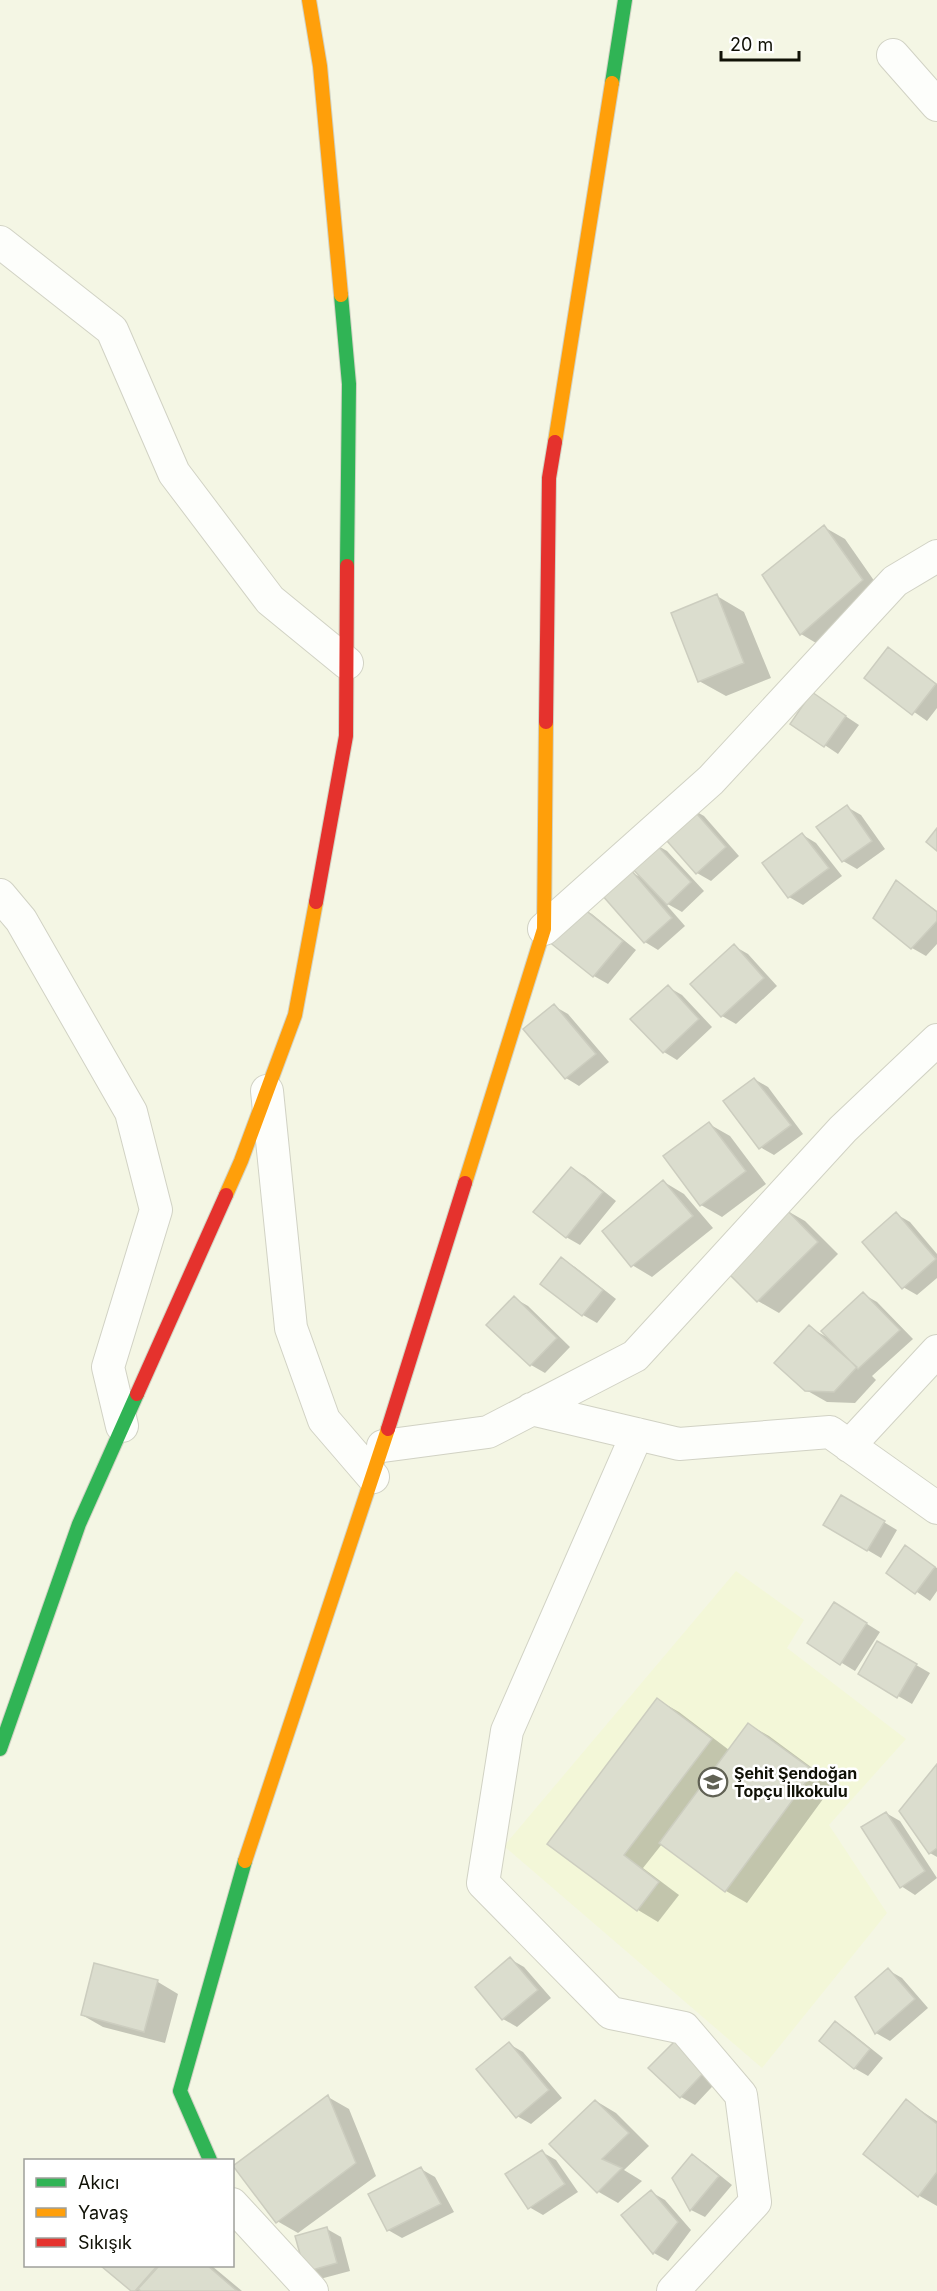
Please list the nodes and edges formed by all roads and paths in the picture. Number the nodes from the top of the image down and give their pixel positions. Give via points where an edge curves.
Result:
1 (309, 0) edge
2 (625, 0) edge
3 (893, 55) dead end
4 (937, 105) edge
5 (0, 242) edge
6 (937, 556) edge
7 (347, 663) junction
8 (0, 894) edge
9 (544, 929) junction
10 (937, 1040) edge
11 (267, 1091) junction
12 (937, 1351) edge
13 (531, 1410) junction
14 (122, 1426) junction
15 (637, 1434) junction
16 (383, 1446) junction
17 (849, 1446) junction
18 (373, 1477) junction
19 (937, 1508) edge
20 (0, 1749) edge
21 (210, 2159) edge
22 (234, 2206) edge
23 (312, 2291) edge
24 (673, 2291) edge

1 - 7 street via 320,66 349,384
2 - 9 street via 549,478
3 - 4 street
5 - 7 street via 112,330 174,473 270,600
6 - 9 street via 895,581 711,780
7 - 11 street via 346,736 295,1015
8 - 14 street via 21,920 131,1112 156,1210 108,1367
9 - 16 street
10 - 13 street via 843,1129 635,1356
11 - 14 street via 241,1161
11 - 18 street via 291,1328 324,1420
12 - 17 street
13 - 15 street
13 - 16 street via 488,1431
14 - 20 street via 79,1524
15 - 17 street via 679,1444 830,1432
15 - 24 street via 507,1731 483,1883 611,2013 684,2028 741,2094 755,2202
16 - 18 street
17 - 19 street
18 - 21 street via 244,1863 180,2091
22 - 23 street

